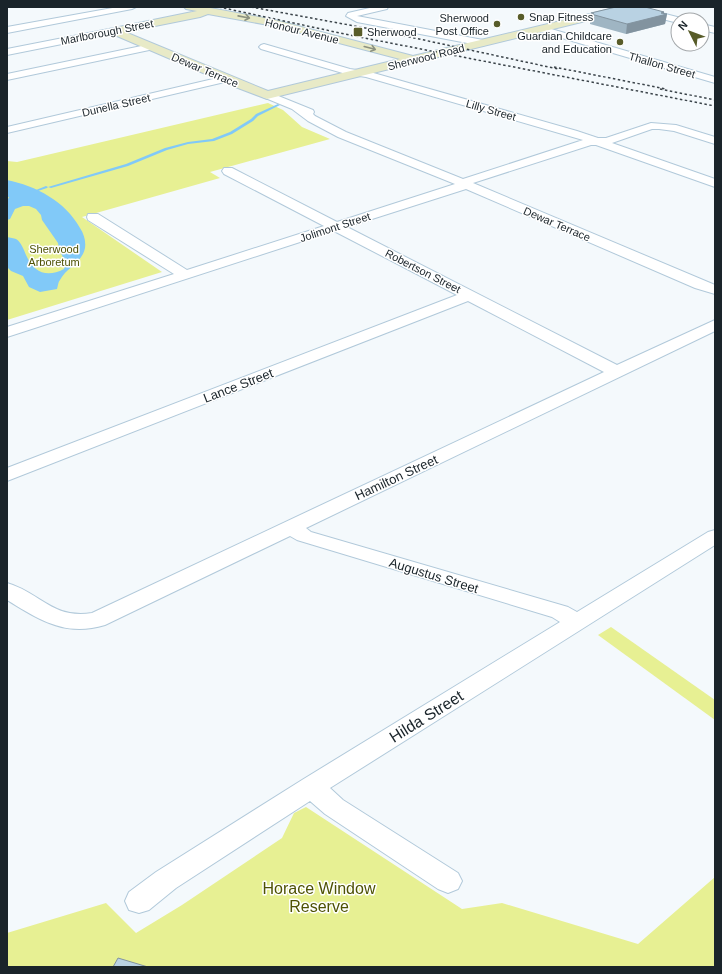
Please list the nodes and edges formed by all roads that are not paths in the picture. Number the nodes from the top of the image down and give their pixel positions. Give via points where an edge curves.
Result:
1 (132, 7) edge
2 (189, 7) edge
3 (384, 7) edge
4 (630, 7) edge
5 (206, 11) junction
6 (670, 18) edge
7 (540, 29) junction
8 (7, 30) edge
9 (114, 31) junction
10 (483, 43) junction
11 (151, 47) junction
12 (264, 47) dead end
13 (7, 52) edge
14 (413, 60) junction
15 (358, 73) junction
16 (7, 76) edge
17 (226, 79) junction
18 (715, 80) edge
19 (267, 95) junction
20 (7, 130) edge
21 (715, 141) edge
22 (598, 142) junction
23 (228, 170) dead end
24 (715, 183) edge
25 (465, 184) junction
26 (93, 217) dead end
27 (337, 226) junction
28 (186, 275) junction
29 (715, 290) edge
30 (470, 296) junction
31 (715, 325) edge
32 (7, 332) edge
33 (617, 372) junction
34 (7, 475) edge
35 (291, 527) junction
36 (715, 536) edge
37 (7, 590) edge
38 (577, 622) junction
39 (311, 787) junction
40 (448, 881) dead end
41 (139, 901) dead end

1 - 8 street
2 - 5 street, Honour Avenue
3 - 10 street via 350,16
4 - 6 street
4 - 7 street, Sherwood Road
5 - 9 street, Marlborough Street
5 -> 14 street, Honour Avenue via 275,23
7 - 10 street, Sherwood Road
7 - 18 street, Thallon Street
9 - 11 street, Dewar Terrace
9 - 13 street, Marlborough Street
10 - 14 street, Sherwood Road
11 - 16 street
11 - 17 street, Dewar Terrace
12 - 15 street, Lilly Street
14 - 15 street, Sherwood Road
15 - 19 street, Sherwood Road
15 - 22 street, Lilly Street
17 - 19 street, Dewar Terrace
17 - 20 street, Dunella Street
19 - 25 street, Dewar Terrace via 297,108 332,130
21 - 22 street, Jolimont Street via 676,128 651,126
22 - 24 street, Lilly Street
22 - 25 street, Jolimont Street via 590,142
23 - 27 street, Robertson Street
25 - 27 street, Jolimont Street
25 - 29 street, Dewar Terrace
26 - 28 street
27 - 28 street, Jolimont Street
27 - 30 street, Robertson Street
28 - 32 street, Jolimont Street
30 - 33 street, Robertson Street
30 - 34 street, Lance Street
31 - 33 street, Hamilton Street
33 - 35 street, Hamilton Street
35 - 37 street, Hamilton Street via 107,616 89,622 75,623 52,617
35 - 38 street, Augustus Street via 304,536 560,612
36 - 38 street, Hilda Street
38 - 39 street, Hilda Street
39 - 40 street via 334,807
39 - 41 street, Hilda Street via 166,880

